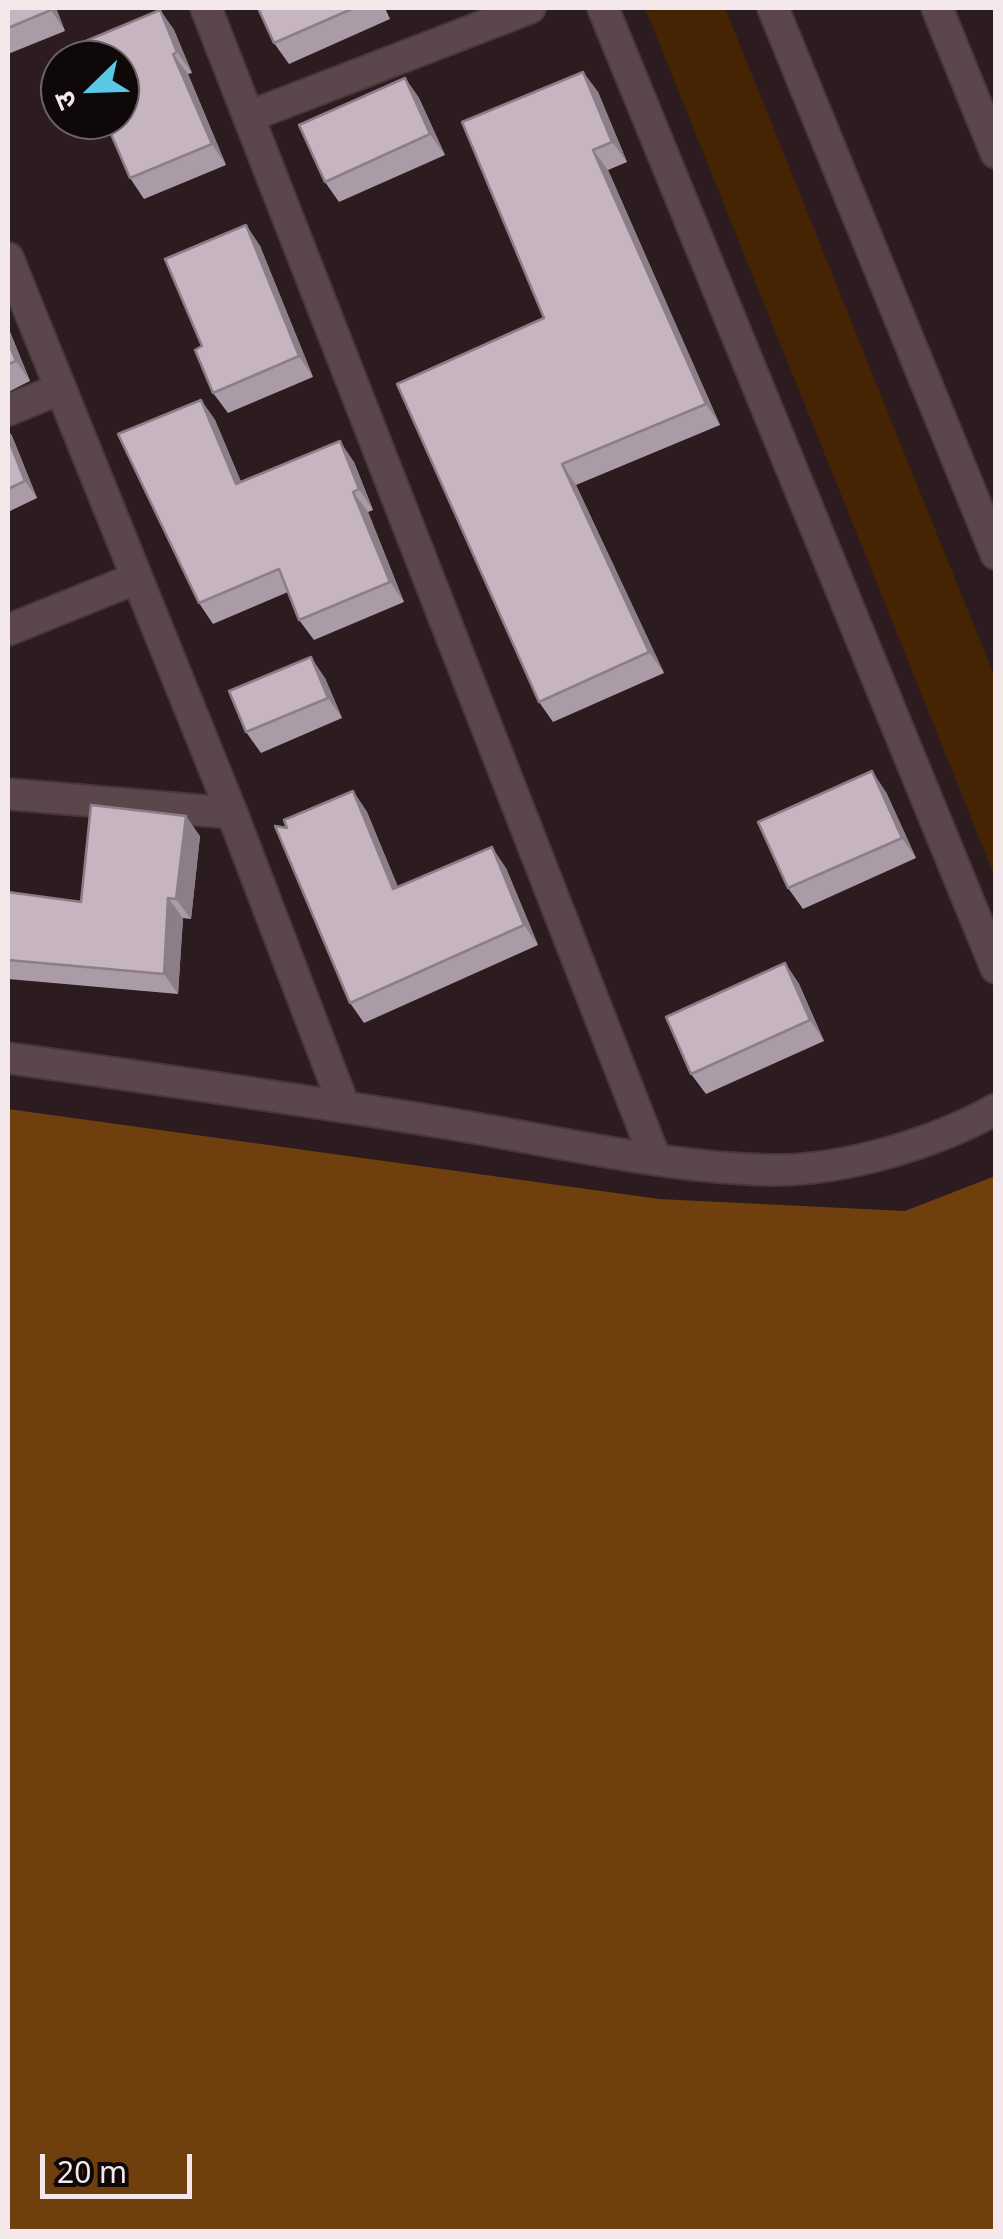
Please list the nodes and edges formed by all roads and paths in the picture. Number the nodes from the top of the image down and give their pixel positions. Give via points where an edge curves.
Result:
1 (206, 8) edge
2 (530, 8) edge
3 (603, 8) edge
4 (773, 8) edge
5 (936, 8) edge
6 (250, 116) junction
7 (996, 153) edge
8 (8, 258) edge
9 (60, 389) junction
10 (8, 410) edge
11 (996, 554) edge
12 (136, 578) junction
13 (8, 630) edge
14 (8, 794) edge
15 (232, 813) junction
16 (996, 968) edge
17 (8, 1058) edge
18 (344, 1106) junction
19 (996, 1110) edge
20 (655, 1158) junction

1 - 6 street
2 - 6 street
3 - 16 street
4 - 11 street
5 - 7 street
6 - 20 street
8 - 9 street
9 - 10 street
9 - 12 street
12 - 13 street
12 - 15 street
14 - 15 street
15 - 18 street
17 - 18 street
18 - 20 street
19 - 20 street via 873,1157 773,1170

